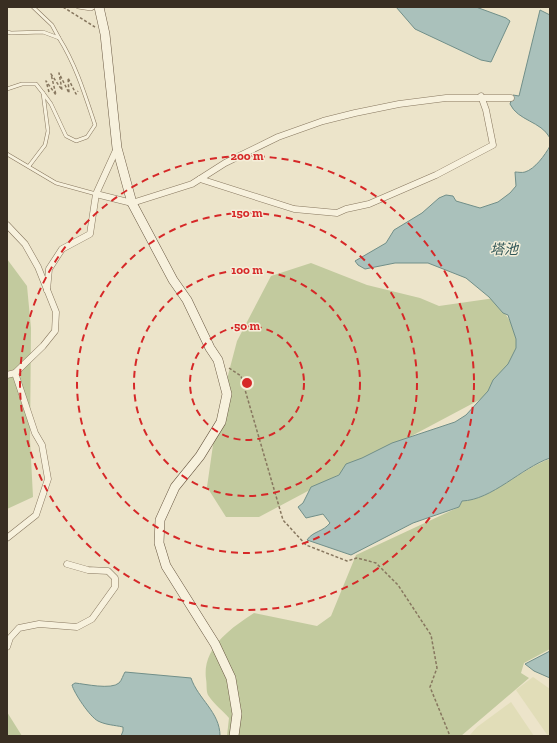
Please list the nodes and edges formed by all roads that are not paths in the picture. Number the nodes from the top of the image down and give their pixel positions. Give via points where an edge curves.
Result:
1 (33, 7) edge
2 (80, 7) edge
3 (94, 7) edge
4 (99, 7) edge
5 (7, 32) edge
6 (59, 38) junction
7 (7, 89) edge
8 (43, 93) junction
9 (481, 96) junction
10 (511, 98) dead end
11 (117, 148) junction
12 (7, 154) edge
13 (29, 166) junction
14 (200, 179) junction
15 (96, 194) junction
16 (132, 203) junction
17 (7, 225) edge
18 (47, 292) junction
19 (14, 373) junction
20 (7, 375) edge
21 (7, 538) edge
22 (68, 564) dead end
23 (7, 647) edge
24 (234, 736) edge

1 - 6 lane via 52,25
2 - 3 lane
4 - 11 street via 105,34
5 - 6 lane via 43,32
6 - 8 lane via 81,84 95,125 87,137 76,141 66,136
7 - 8 lane via 22,84 36,84
8 - 13 lane via 48,131 45,145
9 - 10 street
9 - 14 street via 399,104 324,121 259,145
9 - 14 street via 493,145 436,175 369,204 337,213 294,210
11 - 15 street
11 - 16 street
12 - 13 lane
13 - 15 lane via 56,183
14 - 16 street
15 - 16 street
15 - 18 street via 90,234 62,249 50,269
16 - 24 street via 218,360 227,394 221,422 200,456 175,487 160,520 159,543 166,566 215,644 231,678 237,714
17 - 18 street via 25,244 38,266
18 - 19 street via 56,312 55,331
19 - 20 street
19 - 21 street via 35,433 42,445 48,479 36,516
22 - 23 street via 88,570 108,571 115,578 115,587 106,601 92,619 77,627 39,624 19,628 10,638

